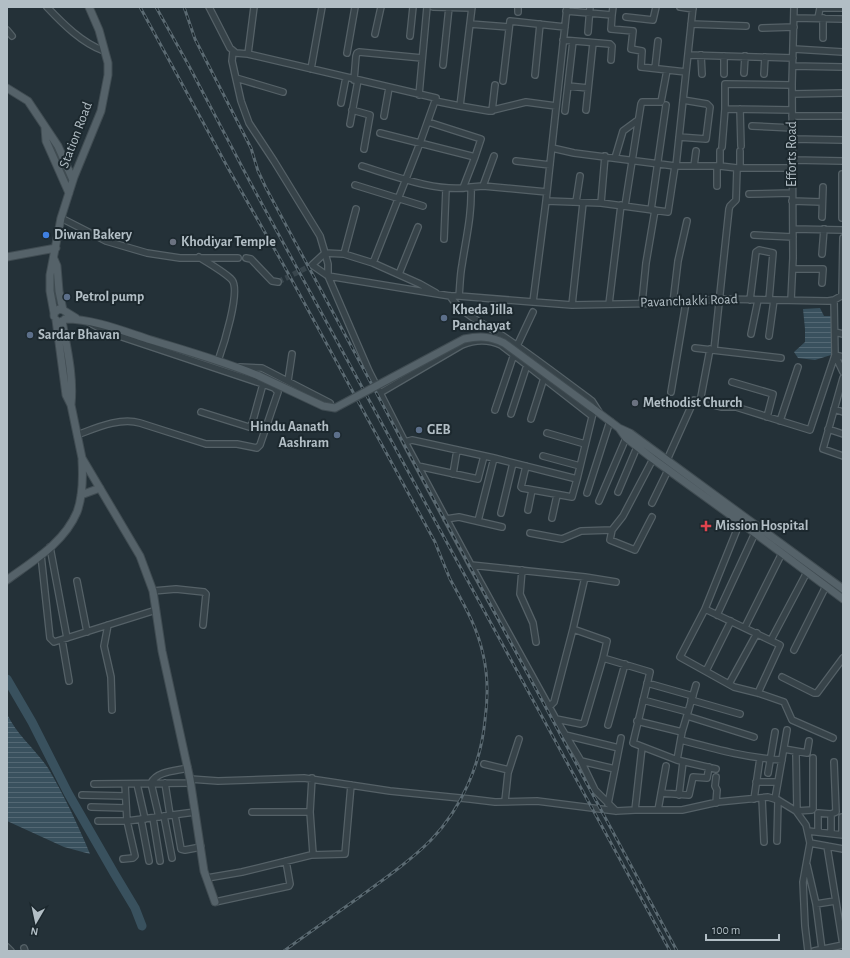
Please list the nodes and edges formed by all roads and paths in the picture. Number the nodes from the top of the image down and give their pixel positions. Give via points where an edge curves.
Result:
1 (47, 7) edge
2 (89, 7) edge
3 (209, 7) edge
4 (254, 7) edge
5 (322, 7) edge
6 (355, 7) edge
7 (381, 7) edge
8 (412, 7) edge
9 (427, 7) edge
10 (433, 7) edge
11 (453, 7) edge
12 (613, 7) edge
13 (656, 7) edge
14 (680, 7) edge
15 (794, 7) edge
16 (472, 8) edge
17 (693, 8) edge
18 (843, 8) edge
19 (567, 9) edge
20 (590, 10) edge
21 (612, 15) junction
22 (626, 17) dead end
23 (794, 18) junction
24 (821, 18) junction
25 (843, 19) edge
26 (470, 24) junction
27 (540, 24) junction
28 (691, 24) junction
29 (746, 26) dead end
30 (509, 27) junction
31 (565, 27) junction
32 (794, 27) junction
33 (762, 28) dead end
34 (7, 30) edge
35 (588, 32) dead end
36 (375, 34) dead end
37 (12, 36) dead end
38 (410, 36) dead end
39 (823, 38) dead end
40 (563, 40) junction
41 (573, 41) junction
42 (658, 41) dead end
43 (593, 43) junction
44 (794, 49) junction
45 (104, 51) junction
46 (233, 51) junction
47 (843, 52) edge
48 (347, 53) dead end
49 (248, 54) junction
50 (688, 55) junction
51 (701, 55) junction
52 (724, 56) junction
53 (745, 56) junction
54 (765, 57) junction
55 (422, 58) junction
56 (793, 58) junction
57 (611, 60) dead end
58 (443, 66) dead end
59 (793, 66) junction
60 (843, 67) edge
61 (655, 68) junction
62 (311, 69) junction
63 (667, 70) junction
64 (686, 72) junction
65 (744, 73) dead end
66 (702, 74) dead end
67 (724, 74) dead end
68 (764, 74) dead end
69 (535, 75) dead end
70 (236, 78) junction
71 (346, 78) junction
72 (356, 80) junction
73 (503, 81) dead end
74 (495, 85) dead end
75 (792, 85) junction
76 (568, 86) junction
77 (7, 88) edge
78 (390, 88) junction
79 (588, 88) junction
80 (282, 92) dead end
81 (792, 94) junction
82 (843, 94) edge
83 (419, 95) junction
84 (683, 100) junction
85 (435, 101) junction
86 (341, 103) dead end
87 (666, 105) dead end
88 (460, 106) junction
89 (556, 106) junction
90 (725, 109) junction
91 (740, 109) junction
92 (352, 110) junction
93 (586, 110) dead end
94 (492, 111) junction
95 (565, 111) dead end
96 (792, 113) junction
97 (384, 116) dead end
98 (843, 116) edge
99 (638, 120) junction
100 (428, 122) junction
101 (350, 124) dead end
102 (752, 126) dead end
103 (45, 127) junction
104 (793, 128) junction
105 (380, 134) dead end
106 (679, 137) junction
107 (793, 139) junction
108 (843, 140) edge
109 (420, 143) junction
110 (552, 148) junction
111 (364, 149) dead end
112 (696, 151) dead end
113 (494, 156) dead end
114 (605, 156) junction
115 (475, 157) junction
116 (615, 158) junction
117 (632, 160) junction
118 (793, 160) junction
119 (516, 161) dead end
120 (843, 161) edge
121 (658, 164) junction
122 (550, 165) junction
123 (362, 166) dead end
124 (676, 166) junction
125 (694, 166) junction
126 (718, 167) junction
127 (739, 168) junction
128 (793, 168) junction
129 (842, 174) edge
130 (580, 176) dead end
131 (406, 179) junction
132 (73, 180) junction
133 (843, 184) edge
134 (355, 185) dead end
135 (483, 186) junction
136 (717, 186) dead end
137 (471, 187) junction
138 (823, 187) dead end
139 (446, 188) junction
140 (463, 188) junction
141 (547, 192) junction
142 (69, 193) junction
143 (792, 193) junction
144 (749, 194) dead end
145 (397, 199) junction
146 (546, 201) junction
147 (792, 201) junction
148 (576, 202) junction
149 (822, 202) junction
150 (583, 203) junction
151 (601, 203) junction
152 (623, 205) junction
153 (423, 206) dead end
154 (356, 209) dead end
155 (653, 210) junction
156 (822, 217) dead end
157 (61, 218) junction
158 (842, 218) edge
159 (687, 221) dead end
160 (418, 227) dead end
161 (793, 229) junction
162 (824, 230) junction
163 (843, 230) edge
164 (754, 235) dead end
165 (793, 237) junction
166 (843, 238) edge
167 (444, 239) dead end
168 (56, 248) junction
169 (324, 252) junction
170 (344, 254) junction
171 (822, 254) dead end
172 (7, 257) edge
173 (199, 257) junction
174 (238, 258) dead end
175 (246, 258) dead end
176 (373, 263) junction
177 (793, 269) junction
178 (399, 274) junction
179 (328, 276) junction
180 (278, 282) dead end
181 (822, 283) dead end
182 (436, 293) junction
183 (842, 295) edge
184 (450, 296) junction
185 (459, 296) junction
186 (718, 299) junction
187 (750, 300) junction
188 (758, 300) junction
189 (771, 300) junction
190 (791, 300) junction
191 (834, 300) junction
192 (533, 302) junction
193 (686, 302) junction
194 (642, 303) junction
195 (674, 303) junction
196 (572, 304) junction
197 (609, 304) junction
198 (533, 312) dead end
199 (60, 316) junction
200 (88, 321) junction
201 (835, 332) junction
202 (751, 334) dead end
203 (843, 334) edge
204 (769, 336) dead end
205 (517, 346) junction
206 (695, 348) dead end
207 (712, 350) junction
208 (292, 354) dead end
209 (514, 354) junction
210 (835, 355) junction
211 (843, 357) edge
212 (781, 358) dead end
213 (218, 361) junction
214 (527, 365) junction
215 (798, 366) dead end
216 (236, 367) junction
217 (843, 372) edge
218 (544, 378) junction
219 (843, 378) edge
220 (288, 381) junction
221 (732, 382) dead end
222 (263, 384) junction
223 (671, 392) dead end
224 (380, 393) junction
225 (841, 394) edge
226 (700, 402) junction
227 (330, 403) dead end
228 (834, 409) junction
229 (495, 410) dead end
230 (594, 411) junction
231 (201, 412) dead end
232 (843, 412) edge
233 (511, 414) dead end
234 (767, 416) junction
235 (531, 420) dead end
236 (610, 421) junction
237 (780, 421) junction
238 (619, 428) junction
239 (828, 429) junction
240 (547, 433) dead end
241 (843, 434) edge
242 (78, 435) junction
243 (626, 438) junction
244 (405, 442) junction
245 (585, 444) junction
246 (637, 447) junction
247 (457, 450) junction
248 (484, 456) junction
249 (542, 456) dead end
250 (843, 456) edge
251 (82, 458) junction
252 (494, 458) junction
253 (653, 459) junction
254 (667, 460) junction
255 (513, 463) junction
256 (418, 466) junction
257 (526, 466) junction
258 (580, 466) junction
259 (668, 470) junction
260 (453, 474) junction
261 (577, 479) junction
262 (100, 488) junction
263 (532, 490) junction
264 (618, 492) dead end
265 (587, 493) dead end
266 (81, 495) junction
267 (557, 495) junction
268 (599, 501) dead end
269 (652, 503) dead end
270 (528, 510) dead end
271 (501, 513) dead end
272 (652, 516) dead end
273 (552, 518) dead end
274 (446, 519) junction
275 (478, 521) junction
276 (740, 522) junction
277 (502, 527) dead end
278 (612, 530) junction
279 (755, 533) junction
280 (530, 534) dead end
281 (50, 547) junction
282 (782, 553) junction
283 (41, 555) junction
284 (471, 565) junction
285 (522, 570) junction
286 (807, 572) junction
287 (585, 577) junction
288 (7, 580) edge
289 (77, 580) dead end
290 (616, 582) dead end
291 (826, 586) junction
292 (843, 589) edge
293 (153, 591) junction
294 (843, 599) edge
295 (705, 609) junction
296 (156, 610) junction
297 (718, 615) junction
298 (731, 621) junction
299 (203, 625) dead end
300 (108, 626) junction
301 (745, 627) junction
302 (573, 629) junction
303 (87, 632) junction
304 (757, 633) junction
305 (64, 639) junction
306 (771, 640) junction
307 (536, 642) dead end
308 (794, 650) dead end
309 (603, 658) junction
310 (843, 658) edge
311 (625, 664) junction
312 (706, 671) junction
313 (782, 677) dead end
314 (70, 681) dead end
315 (647, 683) junction
316 (729, 684) junction
317 (696, 685) dead end
318 (758, 693) junction
319 (692, 698) junction
320 (643, 700) junction
321 (549, 707) junction
322 (112, 710) dead end
323 (687, 714) junction
324 (740, 714) dead end
325 (556, 719) junction
326 (638, 721) junction
327 (608, 725) dead end
328 (787, 730) dead end
329 (682, 732) junction
330 (775, 732) dead end
331 (565, 735) junction
332 (754, 737) dead end
333 (621, 738) dead end
334 (833, 738) dead end
335 (519, 739) dead end
336 (681, 740) junction
337 (809, 741) dead end
338 (642, 747) junction
339 (619, 748) junction
340 (784, 749) junction
341 (796, 755) dead end
342 (760, 758) junction
343 (813, 758) dead end
344 (770, 759) junction
345 (677, 760) junction
346 (782, 760) junction
347 (581, 761) junction
348 (683, 762) junction
349 (834, 762) dead end
350 (484, 764) dead end
351 (666, 766) dead end
352 (709, 767) junction
353 (188, 768) junction
354 (615, 769) junction
355 (716, 769) dead end
356 (509, 770) junction
357 (768, 772) dead end
358 (716, 777) dead end
359 (312, 778) junction
360 (190, 781) junction
361 (756, 782) junction
362 (778, 782) junction
363 (151, 783) junction
364 (165, 783) junction
365 (94, 784) dead end
366 (125, 784) junction
367 (137, 784) junction
368 (351, 785) junction
369 (661, 793) junction
370 (82, 795) dead end
371 (679, 795) junction
372 (126, 796) junction
373 (762, 798) junction
374 (754, 799) junction
375 (776, 800) junction
376 (505, 802) junction
377 (716, 803) junction
378 (608, 804) junction
379 (91, 807) dead end
380 (126, 808) junction
381 (636, 810) junction
382 (658, 810) junction
383 (616, 811) junction
384 (796, 811) junction
385 (195, 812) junction
386 (252, 812) dead end
387 (310, 812) junction
388 (831, 814) junction
389 (164, 816) junction
390 (842, 817) dead end
391 (143, 819) junction
392 (98, 821) dead end
393 (127, 821) junction
394 (808, 831) junction
395 (818, 832) junction
396 (831, 833) junction
397 (843, 834) edge
398 (777, 841) dead end
399 (764, 842) dead end
400 (810, 843) junction
401 (827, 846) junction
402 (201, 847) junction
403 (843, 848) edge
404 (313, 854) junction
405 (172, 858) dead end
406 (123, 859) dead end
407 (149, 861) dead end
408 (160, 861) dead end
409 (286, 861) junction
410 (806, 863) junction
411 (207, 878) junction
412 (215, 902) joint
413 (835, 902) junction
414 (816, 904) junction
415 (843, 945) edge
416 (7, 946) edge
417 (11, 951) edge
418 (808, 951) edge
419 (817, 951) edge

1 - 45 street via 84,40
2 - 45 main road, Station Road via 99,30
3 - 46 street
4 - 49 street
5 - 62 street
6 - 48 street
7 - 36 street
8 - 38 street
9 - 55 street
10 - 11 street
11 - 16 street
11 - 58 street
12 - 21 street
13 - 22 street via 653,20
14 - 17 street
15 - 23 street, Efforts Road
16 - 26 street
17 - 28 street
18 - 24 street via 820,8
19 - 20 street
19 - 31 street
20 - 21 street
20 - 35 street
21 - 61 street via 611,29 633,31 631,49 642,51 641,67
23 - 24 street
23 - 32 street, Efforts Road
24 - 25 street
24 - 39 street
26 - 30 street
26 - 88 street
27 - 30 street via 512,20
27 - 31 street
27 - 69 street
28 - 29 street
28 - 50 street
30 - 73 street
31 - 40 street
32 - 33 street
32 - 44 street, Efforts Road
34 - 37 street
40 - 41 street
40 - 89 street
41 - 43 street
41 - 76 street
42 - 61 street
43 - 57 street via 612,44
43 - 79 street
44 - 47 street
44 - 56 street, Efforts Road
45 - 132 main road, Station Road via 108,62 108,75 101,112
46 - 49 street
46 - 70 street via 232,61
49 - 62 street
50 - 51 street
50 - 64 street
51 - 52 street
51 - 66 street
52 - 53 street
52 - 67 street
53 - 54 street
53 - 65 street
54 - 56 street
54 - 68 street
55 - 72 street via 359,52 356,56
55 - 83 street
56 - 59 street, Efforts Road
59 - 60 street
59 - 75 street, Efforts Road
61 - 63 street
62 - 71 street
63 - 64 street
63 - 99 street via 661,102 642,102
64 - 84 street
70 - 80 street
70 - 169 street via 248,123 320,236
71 - 72 street
71 - 86 street
72 - 78 street
72 - 92 street
74 - 94 street
75 - 81 street, Efforts Road
75 - 90 street via 725,84
76 - 79 street
76 - 95 street
77 - 103 main road via 28,101
78 - 83 street
78 - 97 street
79 - 93 street
81 - 82 street
81 - 96 street, Efforts Road
83 - 85 street via 436,98
84 - 106 street
84 - 106 street via 707,104 710,107 706,139
85 - 88 street
85 - 100 street
87 - 121 street
88 - 94 street
89 - 94 street via 526,102
89 - 110 street
90 - 91 street
90 - 126 street
91 - 96 street
91 - 127 street
92 - 101 street
92 - 111 street via 370,115
96 - 98 street
96 - 104 street, Efforts Road
99 - 116 street via 623,131
99 - 117 street
100 - 109 street
100 - 115 street via 480,139
102 - 104 street
103 - 132 main road via 58,146
103 - 142 main road via 46,141
104 - 107 street, Efforts Road
105 - 109 street
106 - 124 street
107 - 108 street
107 - 118 street, Efforts Road
109 - 115 street
109 - 131 street
110 - 114 street
110 - 122 street
112 - 125 street
113 - 135 street
114 - 116 street
114 - 151 street
115 - 140 street
116 - 117 street
117 - 121 street
117 - 152 street
118 - 120 street
118 - 128 street, Efforts Road
119 - 122 street
121 - 124 street
121 - 155 street
122 - 141 street
123 - 131 street
124 - 125 street
124 - 155 street via 668,212
125 - 126 street
126 - 127 street
126 - 136 street
127 - 128 street
127 - 186 street via 736,200 729,207
128 - 143 street, Efforts Road
129 - 133 street
130 - 148 street
131 - 139 street
131 - 145 street
132 - 142 main road, Station Road
133 - 158 street
134 - 145 street
135 - 137 street
135 - 141 street
137 - 140 street
137 - 185 street via 470,224
138 - 149 street
139 - 140 street
139 - 167 street
141 - 146 street
142 - 157 main road, Station Road
143 - 144 street
143 - 147 street, Efforts Road
145 - 153 street
145 - 176 street
146 - 148 street
146 - 192 street
147 - 149 street
147 - 161 street, Efforts Road
148 - 150 street
149 - 156 street
150 - 151 street
150 - 196 street
151 - 152 street
152 - 155 street
152 - 197 street
154 - 170 street
155 - 194 street
157 - 168 main road, Station Road
157 - 173 street via 106,241 180,258
159 - 195 street via 678,261
160 - 178 street
161 - 162 street
161 - 165 street, Efforts Road
162 - 163 street
162 - 171 street
164 - 165 street
165 - 177 street, Efforts Road
166 - 183 street
168 - 172 main road
168 - 199 main road, Station Road via 51,267 50,291
169 - 170 street
169 - 179 street
169 - 179 street via 312,265
170 - 176 street
173 - 174 street
173 - 213 street via 232,280 235,288 228,330
175 - 180 street via 272,281
176 - 178 street
177 - 181 street via 823,269
177 - 190 street, Efforts Road
178 - 182 street
179 - 182 street
179 - 224 street
182 - 184 street, Pavanchakki Road
183 - 191 street
184 - 185 street, Pavanchakki Road
184 - 205 street via 460,308
185 - 192 street, Pavanchakki Road
186 - 187 street, Pavanchakki Road
186 - 193 street, Pavanchakki Road
186 - 207 street
187 - 188 street, Pavanchakki Road
187 - 189 street via 756,252 759,250 774,254
188 - 189 street, Pavanchakki Road
188 - 202 street
189 - 190 street, Pavanchakki Road
189 - 204 street
190 - 191 street, Pavanchakki Road
191 - 201 street
192 - 196 street, Pavanchakki Road
193 - 195 street, Pavanchakki Road
193 - 223 street
194 - 195 street, Pavanchakki Road
194 - 197 street, Pavanchakki Road
196 - 197 street, Pavanchakki Road
198 - 205 street
199 - 200 main road
199 - 242 main road, Station Road via 72,379 71,405
200 - 213 main road
200 - 222 street via 107,332
201 - 203 street
201 - 210 street
205 - 230 street via 592,401
206 - 207 street
207 - 212 street
207 - 226 street
208 - 220 street
209 - 214 street
209 - 224 street via 497,343 473,342
209 - 229 street
210 - 211 street
210 - 217 street
210 - 237 street via 810,430
213 - 216 main road
214 - 218 street
214 - 233 street
215 - 237 street
216 - 220 street via 262,368
216 - 230 main road, bridge via 323,406 335,408 464,339 489,337 504,343
218 - 230 street
218 - 235 street
219 - 225 street
220 - 227 street
221 - 234 street via 773,394
222 - 231 street via 249,427
222 - 242 street via 278,392 260,446 257,448 237,444 206,444 130,421 103,426
224 - 244 street
225 - 228 street
226 - 234 street via 720,407 736,407
226 - 254 street via 694,400
228 - 232 street
228 - 239 street
230 - 236 main road
230 - 245 street
234 - 237 street
236 - 238 main road
236 - 265 street
238 - 243 main road
238 - 254 main road
239 - 241 street
239 - 250 street via 822,449
240 - 245 street
242 - 251 main road, Station Road
243 - 246 main road
243 - 268 street
244 - 247 street via 412,440
244 - 256 street
245 - 258 street
246 - 253 main road
246 - 264 street
247 - 248 street
247 - 260 street
248 - 252 street
248 - 260 street via 478,479
249 - 258 street
251 - 262 main road
251 - 266 main road
252 - 255 street
252 - 275 street
253 - 259 main road
253 - 278 street via 623,516
254 - 292 main road
255 - 257 street
255 - 271 street
256 - 260 street
256 - 274 street
257 - 261 street
257 - 263 street via 521,488
258 - 261 street
259 - 269 street
259 - 276 main road
261 - 267 street via 572,497
262 - 266 main road
262 - 293 main road via 140,556
263 - 267 street
263 - 270 street
266 - 281 main road via 71,524
267 - 273 street
272 - 278 street via 635,550 611,541
274 - 275 street via 458,517
274 - 284 street
275 - 277 street
276 - 279 main road
276 - 295 street
278 - 280 street via 581,531 562,539
279 - 282 main road
279 - 297 street
281 - 283 main road
281 - 305 street
282 - 286 main road
282 - 301 street
283 - 288 main road
283 - 305 street via 50,638 54,642
284 - 285 street
284 - 321 street
285 - 287 street
285 - 307 street via 520,594 533,624
286 - 291 main road
286 - 306 street
287 - 290 street
287 - 302 street
289 - 303 street
291 - 294 main road
291 - 308 street
293 - 296 main road
293 - 299 street via 176,589 204,592 206,594
295 - 297 street
295 - 312 street via 680,657
296 - 300 street
296 - 353 main road via 162,651
297 - 298 street
298 - 301 street
298 - 312 street
300 - 303 street
300 - 322 street via 104,646 112,684
301 - 304 street
302 - 309 street via 607,641
302 - 321 street via 554,702
303 - 305 street
304 - 306 street
304 - 316 street
305 - 314 street
306 - 318 street via 780,646
309 - 311 street
309 - 325 street via 584,723
310 - 313 street via 817,693
311 - 315 street via 650,672
311 - 327 street
312 - 316 street
315 - 319 street
315 - 320 street
316 - 318 street
317 - 319 street
318 - 334 street via 784,702 795,722
319 - 323 street
319 - 324 street
320 - 323 street
320 - 326 street
321 - 325 street
323 - 329 street
323 - 332 street
325 - 331 street
326 - 329 street
326 - 338 street via 633,743
328 - 340 street
329 - 336 street
330 - 344 street
331 - 339 street
331 - 347 street
333 - 339 street
335 - 356 street
336 - 342 street
336 - 345 street
337 - 340 street via 807,753
338 - 345 street
338 - 381 street
339 - 354 street
340 - 346 street
341 - 384 street
342 - 344 street
342 - 361 street
343 - 384 street via 814,809
344 - 346 street
344 - 357 street
345 - 348 street
346 - 362 street
347 - 354 street
347 - 378 street via 595,790
348 - 352 street
348 - 371 street
349 - 388 street via 836,812
350 - 356 street
351 - 369 street
352 - 355 street
352 - 371 street via 707,778 693,776 689,795
353 - 360 main road
353 - 363 street via 158,775
354 - 378 street
356 - 376 street
358 - 377 street
359 - 360 street
359 - 368 street
359 - 387 street
360 - 364 street
360 - 385 main road
361 - 362 street
361 - 374 street
362 - 375 street
363 - 364 street
363 - 367 street
363 - 389 street
364 - 389 street
365 - 366 street
366 - 367 street
366 - 372 street
367 - 391 street
368 - 376 street
368 - 404 street via 345,854
369 - 371 street
369 - 382 street
370 - 372 street
372 - 380 street
373 - 374 street
373 - 375 street
373 - 399 street
374 - 377 street
375 - 384 street
375 - 398 street
376 - 383 street via 537,801
377 - 382 street via 682,810
378 - 383 street
379 - 380 street
380 - 393 street
381 - 382 street
381 - 383 street
384 - 394 street
385 - 389 street
385 - 402 main road
386 - 387 street
387 - 404 street
388 - 395 street via 818,813
388 - 396 street
389 - 391 street
389 - 402 street via 181,849
389 - 405 street
389 - 408 street
390 - 397 street
391 - 393 street
391 - 407 street
392 - 393 street
393 - 406 street via 135,856
394 - 395 street
394 - 400 street
395 - 396 street
396 - 397 street
400 - 401 street
400 - 410 street
401 - 403 street
401 - 413 street
402 - 411 main road
404 - 409 street
409 - 411 street
409 - 412 street via 289,886
410 - 414 street
410 - 418 street via 803,882
411 - 412 main road
413 - 414 street
413 - 415 street
414 - 419 street
415 - 419 street
416 - 417 street

